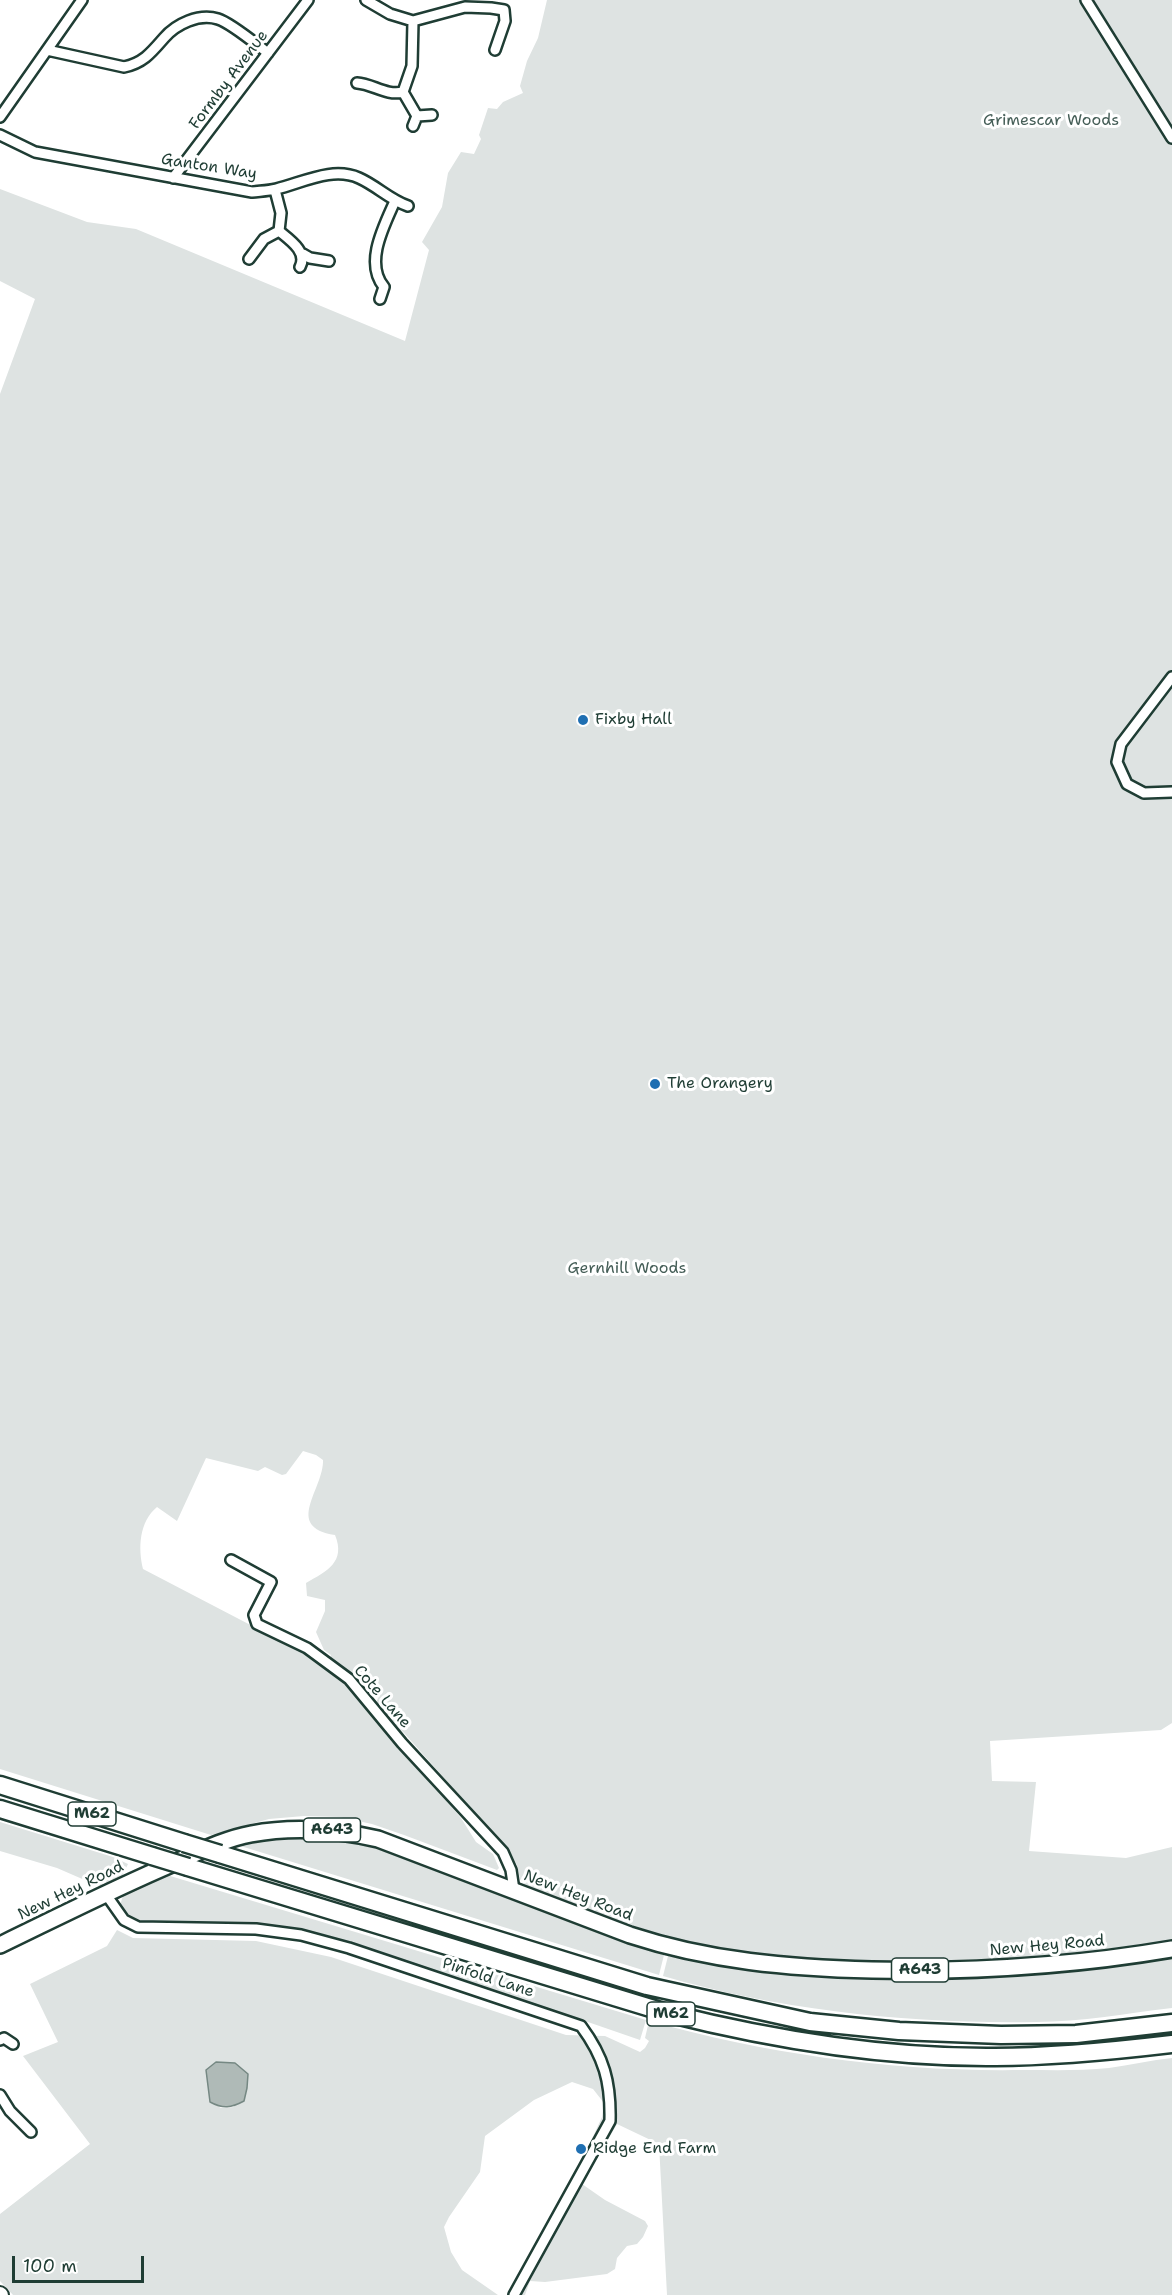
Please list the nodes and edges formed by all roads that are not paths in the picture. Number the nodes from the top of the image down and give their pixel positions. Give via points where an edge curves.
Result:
1 (82, 0) edge
2 (308, 0) edge
3 (366, 0) edge
4 (1086, 0) edge
5 (465, 4) edge
6 (413, 21) junction
7 (47, 50) junction
8 (495, 50) dead end
9 (268, 53) junction
10 (357, 83) dead end
11 (403, 92) junction
12 (417, 116) junction
13 (432, 116) dead end
14 (0, 117) edge
15 (413, 126) dead end
16 (0, 135) edge
17 (1172, 138) edge
18 (173, 178) junction
19 (274, 190) junction
20 (395, 201) junction
21 (408, 206) dead end
22 (279, 231) junction
23 (303, 254) junction
24 (249, 259) dead end
25 (329, 261) dead end
26 (300, 267) dead end
27 (380, 299) dead end
28 (1172, 677) edge
29 (1172, 792) edge
30 (231, 1560) dead end
31 (0, 1785) edge
32 (0, 1809) edge
33 (514, 1890) junction
34 (105, 1893) junction
35 (0, 1945) edge
36 (1172, 1949) edge
37 (1172, 2023) edge
38 (0, 2040) edge
39 (13, 2044) dead end
40 (1172, 2044) edge
41 (0, 2096) edge
42 (31, 2132) dead end
43 (514, 2295) edge

1 - 7 street
2 - 9 street, Formby Avenue
3 - 6 street
4 - 17 street
5 - 6 street
5 - 8 street via 504,10 505,21
6 - 11 street via 413,57
7 - 9 street via 124,67 146,58 171,29 207,18 219,19
7 - 14 street
9 - 18 street, Formby Avenue
10 - 11 street via 394,94
11 - 12 street
12 - 13 street
12 - 15 street
16 - 18 street, Ganton Way via 35,152
18 - 19 street, Ganton Way via 252,192
19 - 20 street, Ganton Way via 342,174 360,179
19 - 22 street via 280,213
20 - 21 street, Ganton Way
20 - 27 street via 381,231 374,264 378,280 387,286
22 - 23 street
22 - 24 street via 264,239
23 - 25 street
23 - 26 street
28 - 29 street via 1121,744 1117,762 1127,784 1144,794
30 - 33 street, Cote Lane via 271,1582 254,1615 256,1624 307,1648 354,1685 503,1852
31 - 37 highway, M62, bridge via 648,1986 810,2022 1001,2035 1076,2034
32 - 40 highway, M62, bridge via 667,2013 728,2028 805,2043 994,2057 1083,2054
33 - 34 main road, New Hey Road / A643 via 378,1839 343,1831 300,1828 249,1834 223,1842
33 - 36 main road, New Hey Road / A643 via 650,1942 774,1966 894,1971 984,1969
34 - 35 main road, New Hey Road / A643
34 - 43 street, Pinfold Lane via 124,1920 138,1927 256,1929 301,1935 581,2026 603,2063 610,2121
38 - 39 street via 4,2038
41 - 42 street

